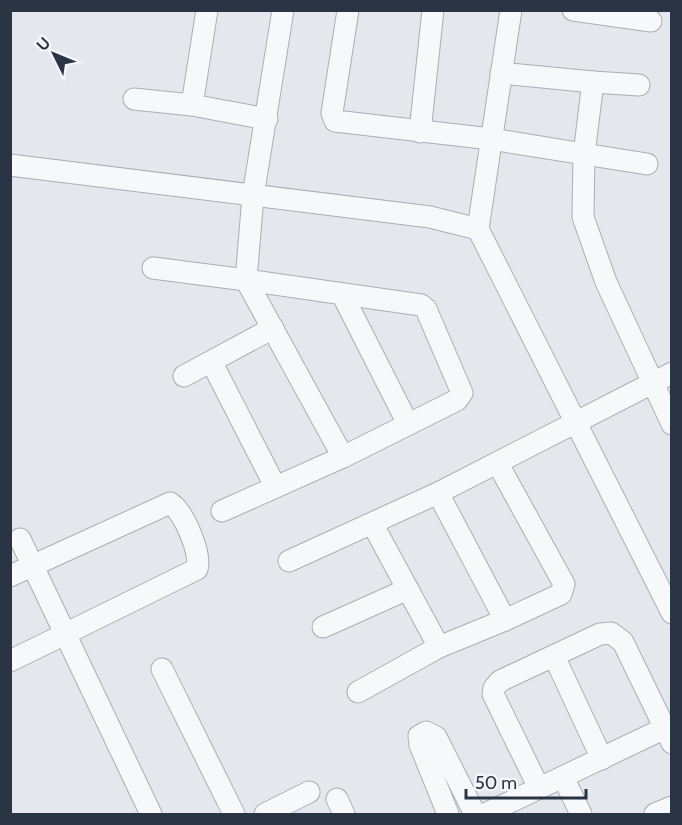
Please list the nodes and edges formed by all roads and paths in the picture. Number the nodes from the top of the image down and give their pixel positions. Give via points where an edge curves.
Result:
1 (207, 10) edge
2 (283, 10) edge
3 (348, 10) edge
4 (433, 10) edge
5 (511, 10) edge
6 (573, 10) edge
7 (651, 21) dead end
8 (501, 73) junction
9 (593, 82) junction
10 (639, 85) dead end
11 (134, 99) dead end
12 (192, 105) junction
13 (267, 118) junction
14 (420, 132) junction
15 (491, 140) junction
16 (584, 154) junction
17 (646, 164) dead end
18 (10, 165) edge
19 (253, 196) junction
20 (478, 229) junction
21 (153, 268) dead end
22 (246, 280) junction
23 (342, 294) junction
24 (273, 328) junction
25 (212, 363) junction
26 (672, 373) edge
27 (184, 376) dead end
28 (651, 381) junction
29 (573, 422) junction
30 (408, 424) junction
31 (672, 424) edge
32 (343, 457) junction
33 (498, 464) junction
34 (274, 486) junction
35 (438, 493) junction
36 (222, 511) dead end
37 (373, 525) junction
38 (20, 539) dead end
39 (289, 561) dead end
40 (32, 565) junction
41 (10, 576) edge
42 (408, 589) junction
43 (672, 614) edge
44 (505, 620) junction
45 (323, 627) dead end
46 (66, 635) junction
47 (440, 647) junction
48 (554, 656) junction
49 (10, 661) edge
50 (162, 669) dead end
51 (358, 692) dead end
52 (668, 735) edge
53 (602, 759) junction
54 (563, 777) junction
55 (539, 788) junction
56 (309, 792) dead end
57 (672, 807) edge
58 (495, 812) edge
59 (152, 814) edge
60 (234, 814) edge
61 (265, 814) edge
62 (448, 814) edge
63 (475, 814) edge
64 (581, 814) edge
65 (655, 814) edge

1 - 12 street
2 - 13 street
3 - 14 street via 333,117 338,122
4 - 14 street
5 - 8 street
6 - 7 street
8 - 9 street
8 - 15 street
9 - 10 street
9 - 16 street
11 - 12 street
12 - 13 street
13 - 19 street
14 - 15 street
15 - 16 street
15 - 20 street
16 - 17 street
16 - 28 street via 583,217 606,282
18 - 19 street
19 - 20 street via 430,218
19 - 22 street
20 - 29 street
21 - 22 street
22 - 23 street
22 - 24 street
23 - 30 street
23 - 30 street via 421,305 426,309 462,393 457,400
24 - 25 street
24 - 32 street
25 - 27 street
25 - 34 street
26 - 28 street
28 - 29 street
28 - 31 street
29 - 33 street
29 - 43 street
30 - 32 street
32 - 34 street
33 - 35 street
33 - 44 street via 564,584 561,594
34 - 36 street
35 - 37 street
35 - 44 street
37 - 39 street
37 - 42 street
38 - 40 street
40 - 41 street
40 - 46 street
40 - 46 street via 170,503 178,508 198,556 197,569
42 - 45 street
42 - 47 street
44 - 47 street
46 - 49 street
46 - 59 street
47 - 51 street
48 - 52 street via 600,634 618,635 636,664
48 - 53 street
48 - 55 street via 500,681 493,691
50 - 60 street
52 - 53 street
53 - 54 street
54 - 55 street
54 - 64 street
55 - 58 street
56 - 61 street
57 - 65 street
62 - 63 street via 418,739 426,732 436,737

